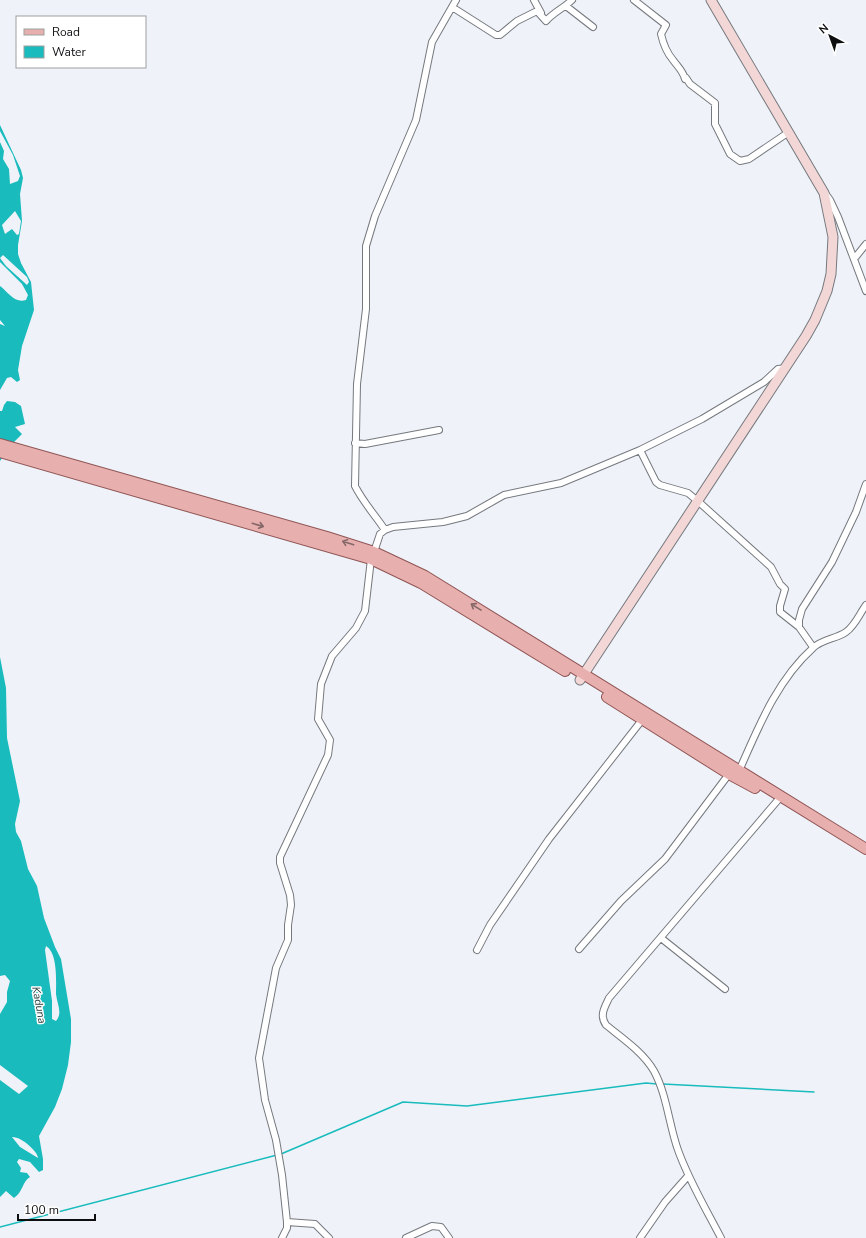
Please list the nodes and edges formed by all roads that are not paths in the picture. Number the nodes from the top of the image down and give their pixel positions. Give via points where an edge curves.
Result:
1 (456, 0) edge
2 (534, 0) edge
3 (572, 0) edge
4 (634, 0) edge
5 (711, 0) edge
6 (452, 6) junction
7 (566, 6) junction
8 (546, 21) junction
9 (593, 27) dead end
10 (789, 132) junction
11 (824, 193) junction
12 (866, 244) edge
13 (854, 259) junction
14 (866, 291) edge
15 (786, 368) junction
16 (439, 430) dead end
17 (355, 443) junction
18 (0, 444) edge
19 (640, 450) junction
20 (0, 452) edge
21 (20, 453) junction
22 (866, 484) edge
23 (698, 501) junction
24 (385, 530) junction
25 (372, 556) junction
26 (866, 605) edge
27 (799, 628) junction
28 (813, 647) junction
29 (582, 677) junction
30 (642, 720) junction
31 (734, 773) junction
32 (778, 800) junction
33 (866, 849) edge
34 (866, 855) edge
35 (661, 938) junction
36 (580, 948) dead end
37 (477, 950) dead end
38 (725, 989) dead end
39 (688, 1176) junction
40 (287, 1222) junction
41 (282, 1238) edge
42 (329, 1238) edge
43 (406, 1238) edge
44 (449, 1238) edge
45 (640, 1238) edge
46 (721, 1238) edge

1 - 6 street
2 - 8 street
3 - 7 street
4 - 10 street via 666,25 661,34 672,60 690,84 716,103 715,124 730,154 740,161 749,159
5 - 10 main road
6 - 8 street via 496,35 500,35 517,21 537,11
6 - 17 street via 432,42 416,120 375,216 366,246 366,309 357,384
7 - 8 street
7 - 9 street
10 - 11 main road
11 - 13 street via 838,217
11 - 15 main road via 833,237 831,274 815,320
12 - 13 street
13 - 14 street
15 - 19 street via 778,369 764,382 702,419
15 - 23 main road
16 - 17 street via 365,444
17 - 24 street via 355,486
18 - 21 main road
19 - 23 street via 656,482 688,493
19 - 24 street via 562,483 504,495 467,516
20 - 21 main road
21 - 25 main road
22 - 27 street via 856,512 832,562 802,609
23 - 27 street via 771,567 785,589 780,612
23 - 29 main road
24 - 25 street via 380,534
25 - 29 main road
25 - 40 street via 365,611 356,628 332,656 321,684 318,719 330,740 328,755 280,857 290,895 288,940 276,968 259,1058 265,1100 282,1175
26 - 28 street via 846,632
27 - 28 street
28 - 31 street via 788,676 770,704
29 - 30 main road
29 - 31 main road
30 - 31 main road
30 - 37 street via 549,839 490,925
31 - 32 main road
31 - 33 main road
31 - 36 street via 665,859 621,901
32 - 34 main road
32 - 35 street
35 - 38 street
35 - 39 street via 609,998 602,1013 603,1020 654,1071
39 - 45 street via 665,1202
39 - 46 street
40 - 41 street
40 - 42 street via 315,1224
43 - 44 street via 432,1226 441,1227

